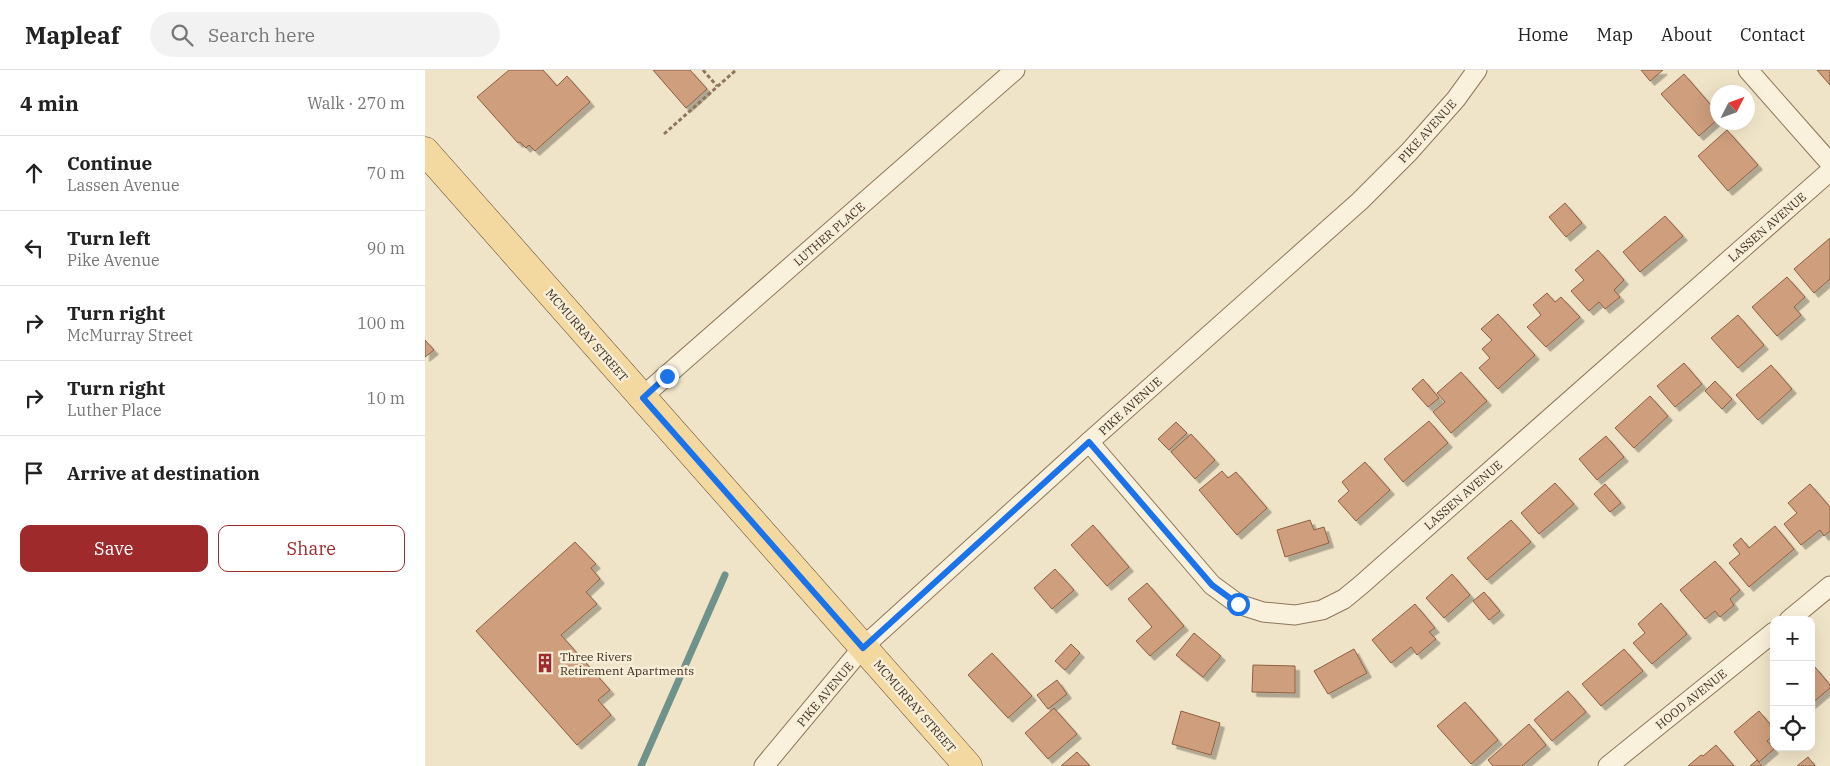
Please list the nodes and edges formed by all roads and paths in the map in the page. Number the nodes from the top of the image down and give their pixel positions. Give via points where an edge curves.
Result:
1 (703, 70) edge
2 (736, 70) edge
3 (1015, 70) edge
4 (1477, 70) edge
5 (1748, 70) edge
6 (717, 86) junction
7 (664, 134) dead end
8 (425, 151) edge
9 (1830, 163) edge
10 (1830, 171) edge
11 (643, 398) junction
12 (1089, 442) junction
13 (1830, 586) edge
14 (1794, 616) edge
15 (1770, 635) edge
16 (863, 648) junction
17 (764, 766) edge
18 (968, 766) edge
19 (1608, 766) edge

1 - 6 path
2 - 6 path
3 - 11 street, LUTHER PLACE
4 - 12 street, PIKE AVENUE via 1409,152 1360,201
5 - 9 street
6 - 7 path
8 - 11 main road, MCMURRAY STREET
10 - 12 street, LASSEN AVENUE via 1361,585 1322,610 1295,616 1263,612 1238,604 1212,585
11 - 16 main road, MCMURRAY STREET
12 - 16 street, PIKE AVENUE
13 - 14 street
15 - 19 street, HOOD AVENUE
16 - 17 street, PIKE AVENUE
16 - 18 main road, MCMURRAY STREET

